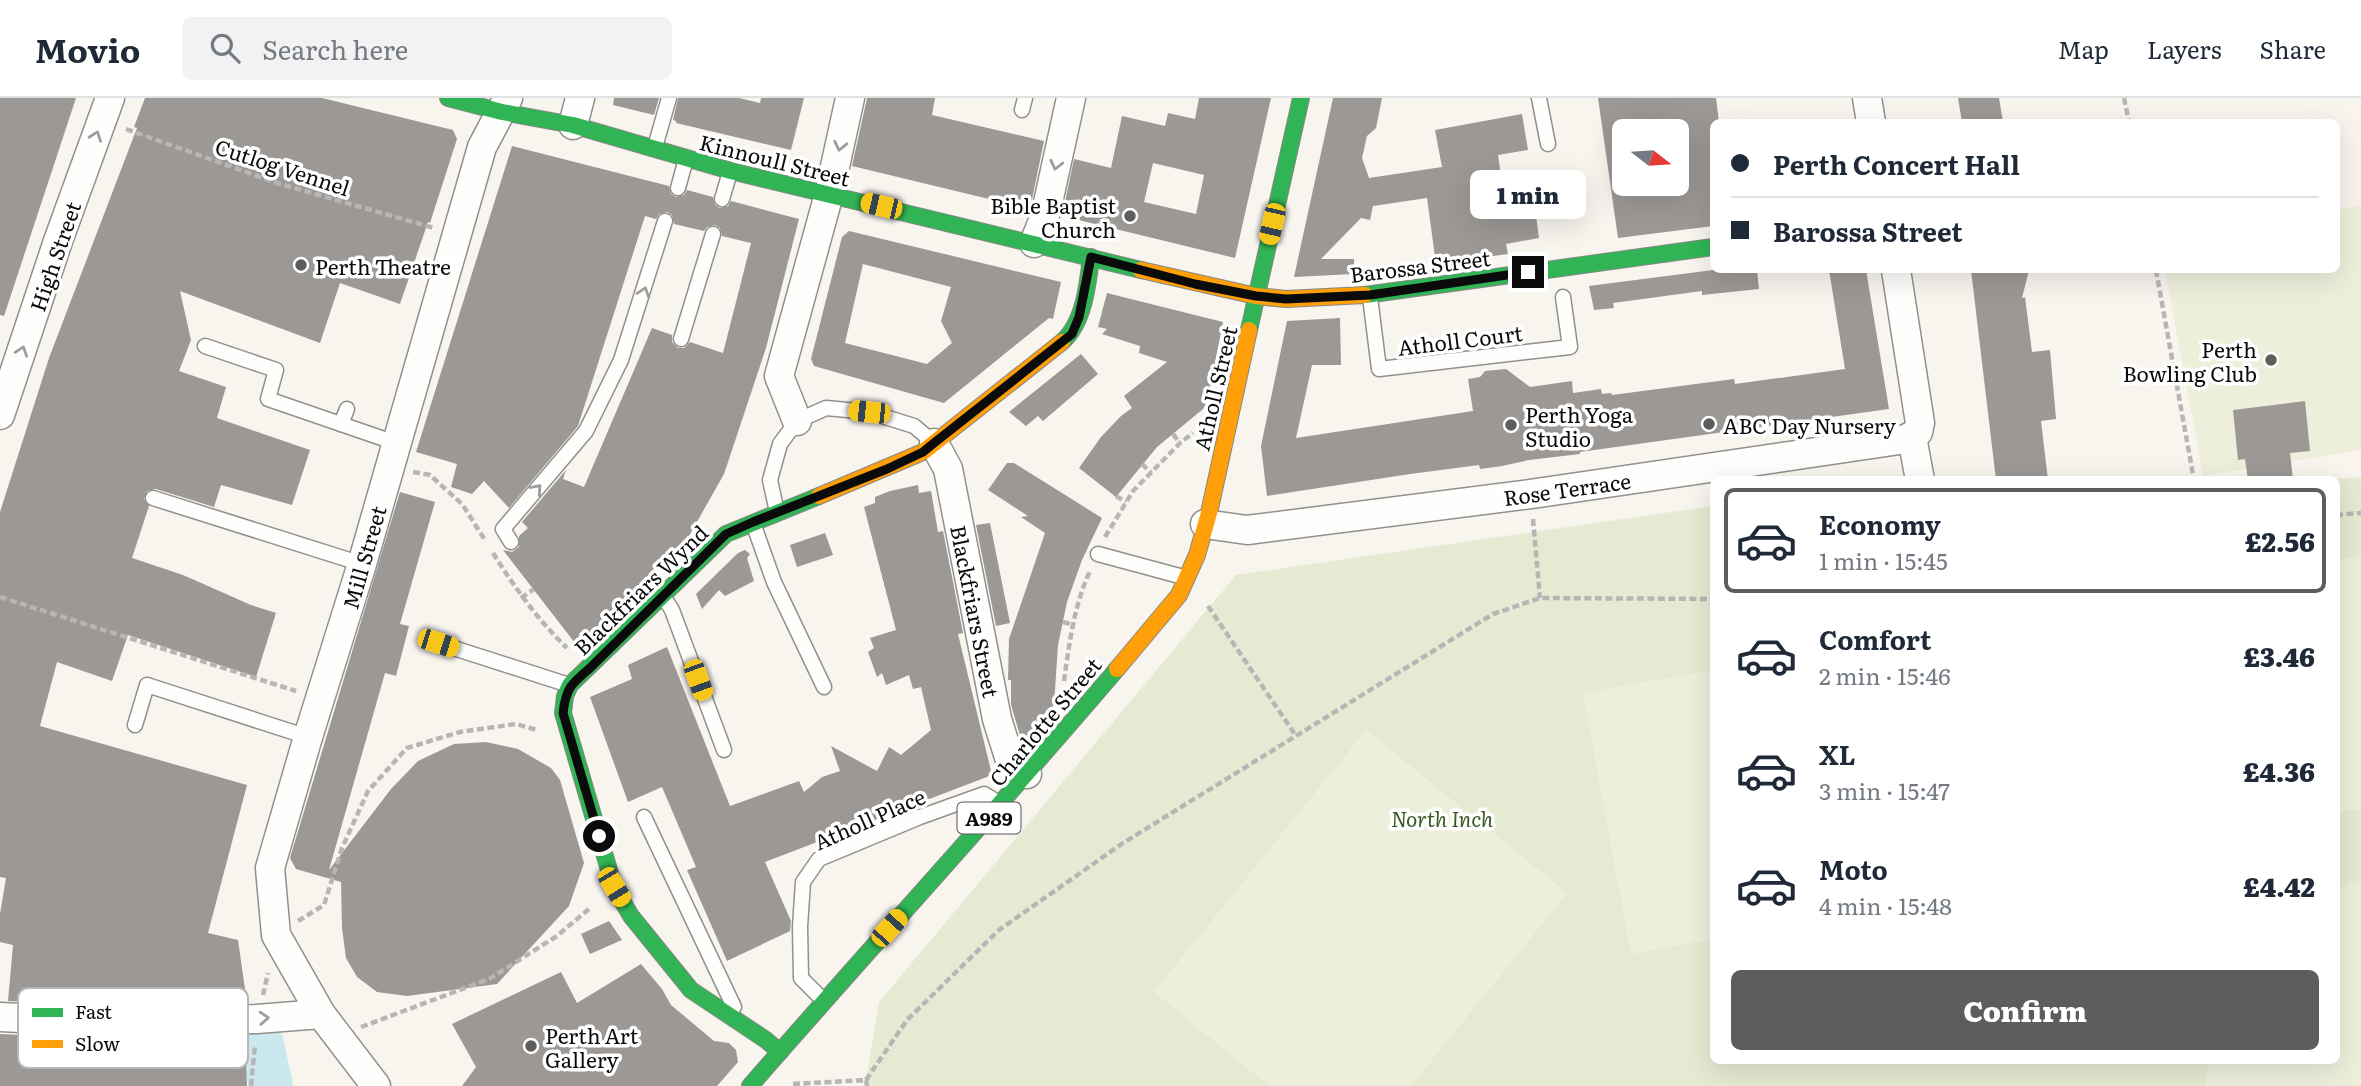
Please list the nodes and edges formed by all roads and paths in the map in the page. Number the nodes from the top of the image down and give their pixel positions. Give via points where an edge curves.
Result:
1 (448, 98) edge
2 (580, 98) edge
3 (669, 98) edge
4 (850, 98) edge
5 (1071, 98) edge
6 (1301, 98) edge
7 (1539, 98) edge
8 (1867, 98) edge
9 (2124, 98) edge
10 (505, 105) edge
11 (106, 109) edge
12 (1870, 119) edge
13 (2128, 119) edge
14 (573, 125) junction
15 (1548, 145) dead end
16 (654, 150) junction
17 (687, 158) junction
18 (731, 171) junction
19 (678, 188) dead end
20 (830, 194) junction
21 (722, 199) dead end
22 (665, 221) dead end
23 (457, 234) junction
24 (713, 234) dead end
25 (1034, 243) junction
26 (1710, 247) edge
27 (1091, 257) junction
28 (1896, 273) edge
29 (2157, 273) edge
30 (1370, 295) junction
31 (1256, 296) junction
32 (1563, 297) dead end
33 (681, 339) dead end
34 (205, 346) dead end
35 (1232, 407) junction
36 (347, 410) dead end
37 (0, 415) edge
38 (797, 421) junction
39 (341, 424) junction
40 (1916, 430) junction
41 (1173, 434) dead end
42 (934, 443) junction
43 (1180, 443) junction
44 (392, 456) junction
45 (1142, 464) dead end
46 (1151, 472) junction
47 (1920, 476) edge
48 (2193, 476) edge
49 (1531, 494) junction
50 (1116, 496) dead end
51 (153, 498) dead end
52 (1126, 502) junction
53 (778, 513) junction
54 (2361, 513) edge
55 (2340, 516) edge
56 (753, 522) junction
57 (1205, 524) junction
58 (511, 542) dead end
59 (1098, 554) junction
60 (362, 564) junction
61 (1076, 578) dead end
62 (1189, 578) junction
63 (1085, 581) junction
64 (534, 589) dead end
65 (663, 596) junction
66 (0, 597) edge
67 (521, 598) junction
68 (1540, 598) junction
69 (1710, 598) edge
70 (1063, 622) dead end
71 (1074, 625) junction
72 (438, 643) dead end
73 (590, 668) junction
74 (570, 685) junction
75 (824, 687) dead end
76 (1063, 689) dead end
77 (320, 698) junction
78 (135, 725) dead end
79 (1296, 736) junction
80 (308, 737) junction
81 (569, 740) junction
82 (724, 750) dead end
83 (1027, 774) junction
84 (1001, 804) junction
85 (644, 817) dead end
86 (614, 887) junction
87 (276, 935) junction
88 (824, 1001) junction
89 (0, 1017) edge
90 (18, 1018) edge
91 (248, 1019) edge
92 (741, 1024) junction
93 (329, 1025) junction
94 (780, 1052) junction
95 (866, 1083) edge
96 (788, 1084) edge
97 (376, 1086) edge
98 (750, 1086) edge

1 - 10 street, Kinnoull Street
2 - 14 street
3 - 16 lane
4 -> 20 street
5 -> 25 street via 1045,216
6 - 31 street, Atholl Street / A989
7 - 15 lane
8 - 12 street
9 - 13 path
10 - 14 street, Kinnoull Street
10 - 23 street, Mill Street via 482,147
11 - 23 path, Cutlog Vennel via 277,183
37 -> 11 street, High Street
14 - 16 street, Kinnoull Street
16 - 17 street, Kinnoull Street
17 - 18 street, Kinnoull Street
17 - 19 lane
18 - 20 street, Kinnoull Street
18 - 21 lane
20 - 25 street, Kinnoull Street
20 - 38 street via 779,376
58 -> 22 lane via 503,529 586,431 621,360
23 - 44 street, Mill Street
24 - 33 lane
25 - 27 street, Kinnoull Street
26 - 30 street, Barossa Street
27 - 31 street, Kinnoull Street
27 - 42 street, Blackfriars Wynd via 1072,334
28 - 40 street
29 - 48 path
30 - 31 street, Barossa Street
30 - 32 lane, Atholl Court via 1378,369 1570,347
31 - 35 street, Atholl Street / A989
34 - 39 lane via 276,370 268,399
35 - 43 path
35 - 57 street, Atholl Street / A989
36 - 39 lane
38 - 42 lane via 826,408 869,412 914,426
38 - 53 lane via 780,444 770,480
39 - 44 lane
40 - 47 street
40 - 49 street, Rose Terrace
41 - 43 path
42 - 53 street, Blackfriars Wynd via 887,469
42 - 83 street, Blackfriars Street via 948,469 997,719 1009,757
43 - 46 path
44 - 60 street, Mill Street
44 - 67 path via 430,475 462,504
45 - 46 path
46 - 52 path
49 - 57 street, Rose Terrace via 1247,530
49 - 68 path
50 - 52 path
51 - 60 lane
52 - 59 path
53 - 56 street, Blackfriars Wynd
54 - 55 path
56 - 65 street, Blackfriars Wynd via 726,534
56 - 75 lane via 774,582
57 - 62 street, Charlotte Street / A989
59 - 62 lane
59 - 63 path
60 - 77 street, Mill Street
61 - 63 path
62 - 79 path
62 - 83 street, Charlotte Street / A989
63 - 71 path
64 - 67 path
65 - 73 street, Blackfriars Wynd
65 - 82 lane
66 - 77 path
67 - 73 path
68 - 69 path
68 - 79 path via 1493,614
70 - 71 path
71 - 76 path
72 - 74 lane
73 - 74 street, Blackfriars Wynd
74 - 81 street via 563,713
77 - 80 street, Mill Street
78 - 80 lane via 147,685
79 - 95 path via 1123,843 999,930 907,1020
80 - 87 street, Mill Street via 270,869
81 - 86 street
81 - 87 path via 516,724 460,732 407,748 368,791 342,848 324,905
83 - 84 street, Charlotte Street / A989
84 - 88 street, Charlotte Street / A989
84 - 88 lane, Atholl Place via 984,794 819,859 803,882 801,978
85 - 92 lane
86 - 92 street via 631,916 691,990
86 - 93 path via 557,936 489,979
87 - 93 street, Mill Street
88 - 94 street, Charlotte Street / A989
89 -> 90 street
91 -> 93 street
92 - 94 street
93 - 97 street, Mill Street
94 - 98 street, Charlotte Street / A989
95 - 96 path

